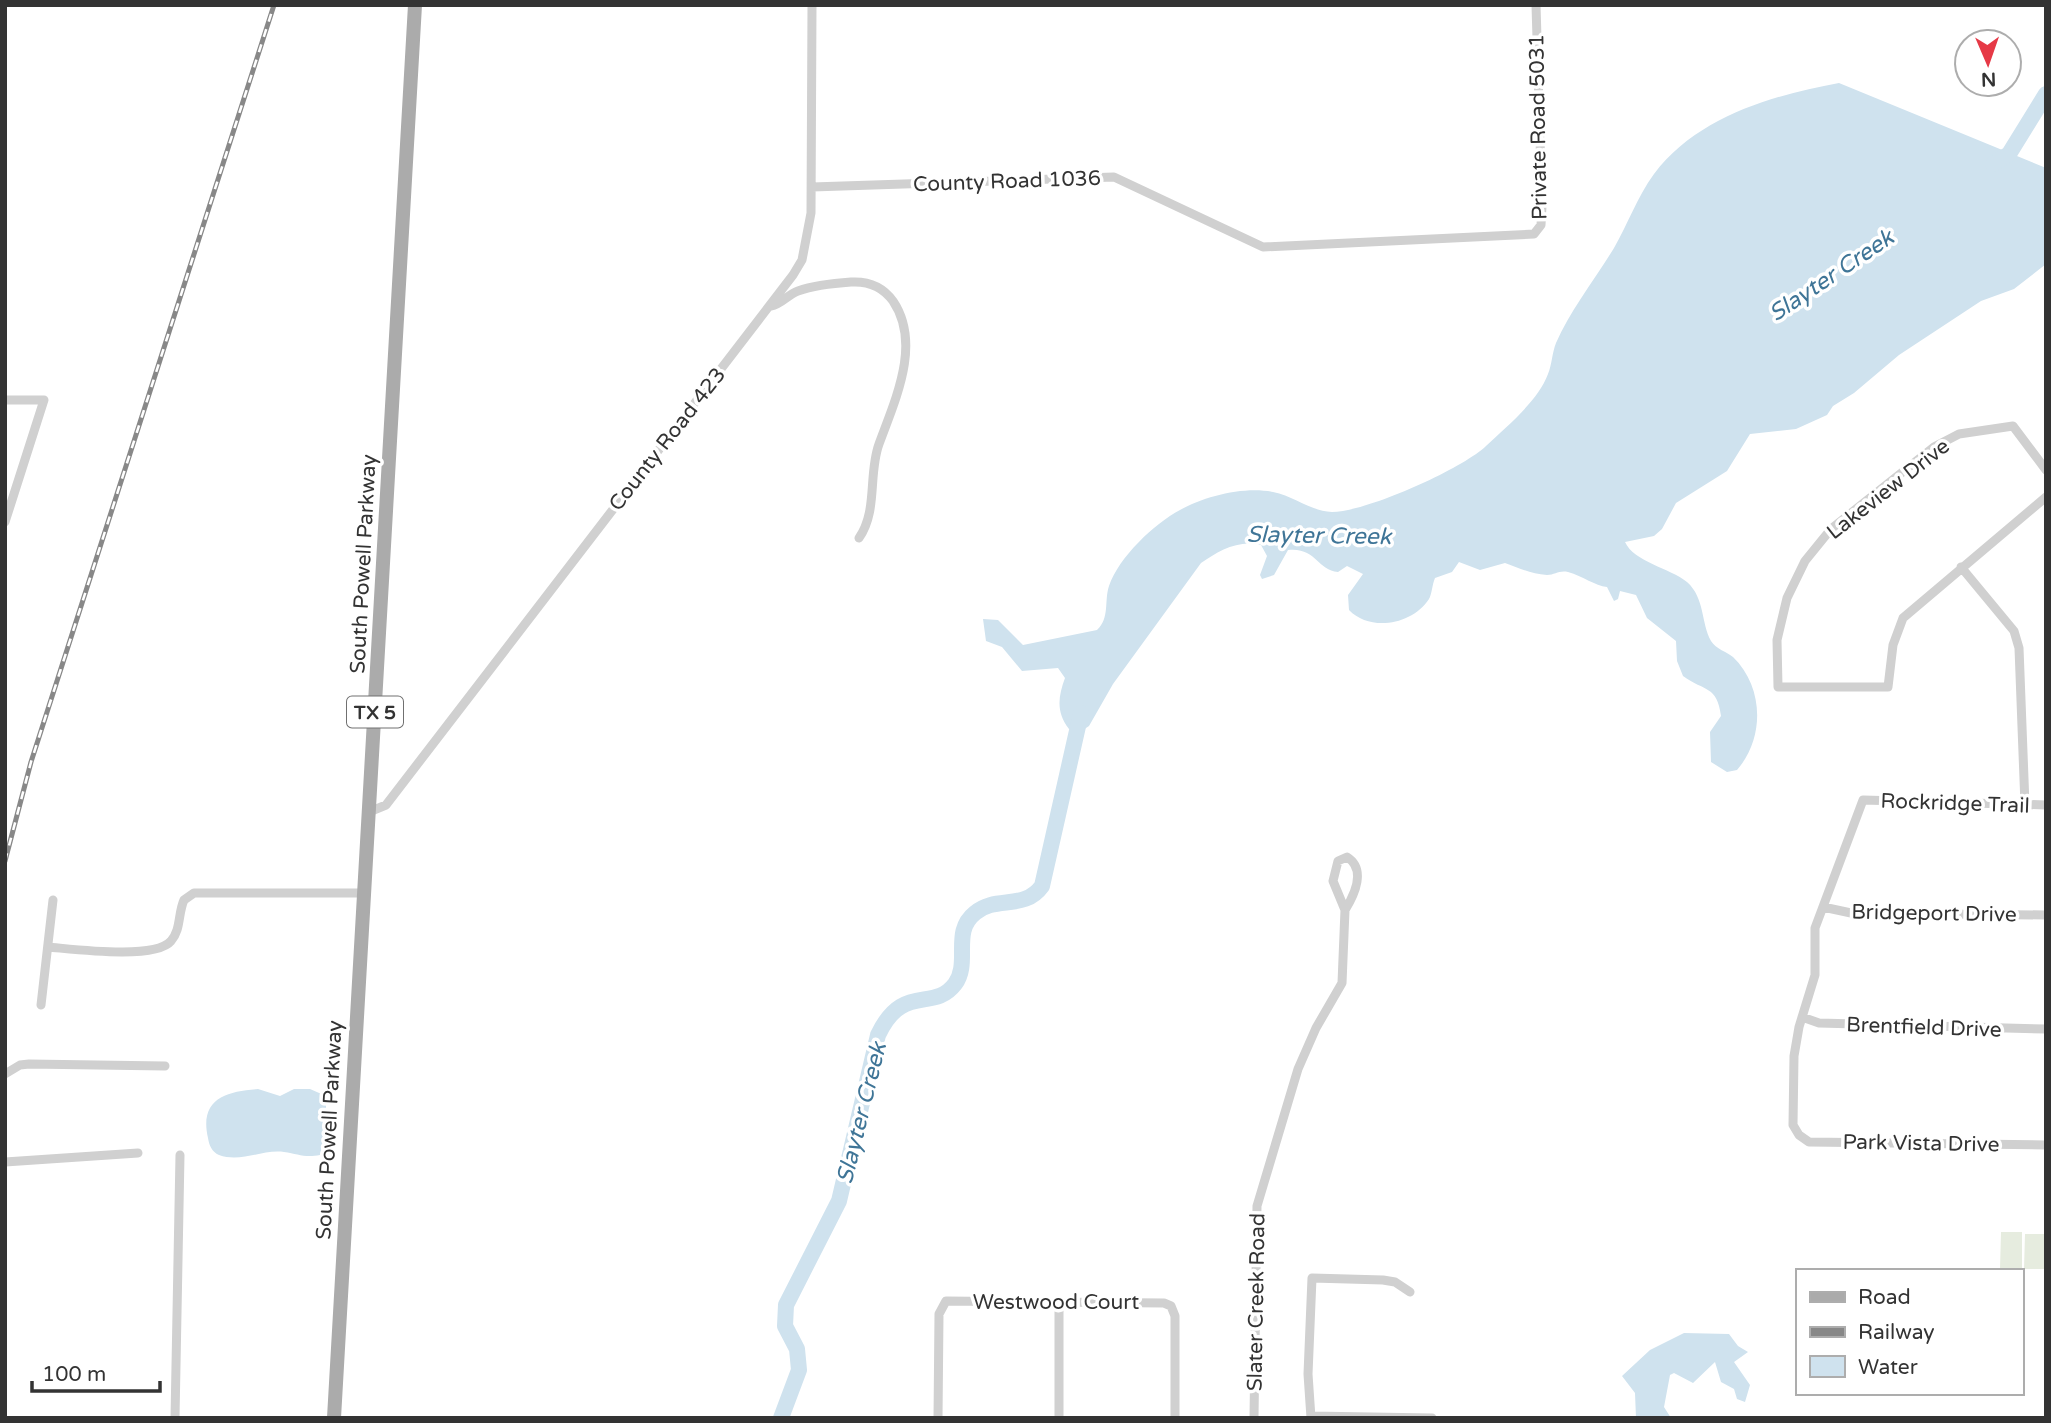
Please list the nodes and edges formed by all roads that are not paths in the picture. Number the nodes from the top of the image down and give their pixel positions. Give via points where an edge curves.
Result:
1 (415, 5) edge
2 (812, 5) edge
3 (1536, 5) edge
4 (812, 187) junction
5 (1521, 235) joint
6 (797, 268) junction
7 (814, 288) junction
8 (771, 306) junction
9 (5, 401) edge
10 (2046, 470) edge
11 (2046, 497) edge
12 (5, 522) edge
13 (859, 538) dead end
14 (1961, 567) junction
15 (2025, 804) junction
16 (2046, 805) edge
17 (369, 813) junction
18 (365, 893) junction
19 (53, 900) dead end
20 (1823, 907) junction
21 (1345, 910) junction
22 (2046, 915) edge
23 (48, 947) junction
24 (41, 1005) dead end
25 (1802, 1017) junction
26 (2046, 1029) edge
27 (165, 1066) dead end
28 (6, 1073) edge
29 (2046, 1145) edge
30 (138, 1153) dead end
31 (180, 1155) dead end
32 (5, 1162) edge
33 (1410, 1292) dead end
34 (1059, 1303) junction
35 (1408, 1416) edge
36 (1311, 1417) edge
37 (175, 1418) edge
38 (334, 1418) edge
39 (938, 1418) edge
40 (1059, 1418) edge
41 (1175, 1418) edge
42 (1254, 1418) edge
43 (1432, 1418) edge

1 - 17 main road, South Powell Parkway / TX 5
2 - 4 street, County Road 423
3 - 5 street, Private Road 5031 via 1542,219 1537,232
4 - 5 street, County Road 1036 via 1114,177 1263,247
4 - 6 street, County Road 423 via 810,226
6 - 7 street
6 - 8 street, County Road 423
7 - 8 street
7 - 13 street via 850,282 872,284 888,295 906,328 906,352 876,454 870,512
8 - 17 street, County Road 423 via 386,805
9 - 12 street via 44,400
10 - 14 street, Lakeview Drive via 2013,426 1959,434 1934,447 1841,521 1805,561 1787,598 1777,640 1778,687 1888,687 1903,618
11 - 14 street
14 - 15 street via 2014,631 2019,648
15 - 16 street, Rockridge Trail
15 - 20 street, Rockridge Trail via 1863,800
17 - 18 main road, South Powell Parkway / TX 5
18 - 23 street via 194,893 184,900 173,940 160,948
18 - 38 main road, South Powell Parkway / TX 5
19 - 23 street
20 - 22 street, Bridgeport Drive via 1851,913
20 - 25 street via 1815,928 1815,975
21 - 21 street, Slater Creek Road via 1358,872 1347,858 1338,861 1333,881
21 - 42 street, Slater Creek Road via 1342,983 1303,1056 1257,1206
23 - 24 street
25 - 26 street, Brentfield Drive via 1819,1023
25 - 29 street, Park Vista Drive via 1794,1056 1793,1125 1809,1142
27 - 28 street via 29,1064
30 - 32 street
31 - 37 street
33 - 36 street via 1383,1280 1312,1278
34 - 39 street, Westwood Court via 946,1301 941,1306
34 - 40 street
34 - 41 street, Westwood Court via 1171,1306 1175,1316
35 - 36 street
35 - 43 street

